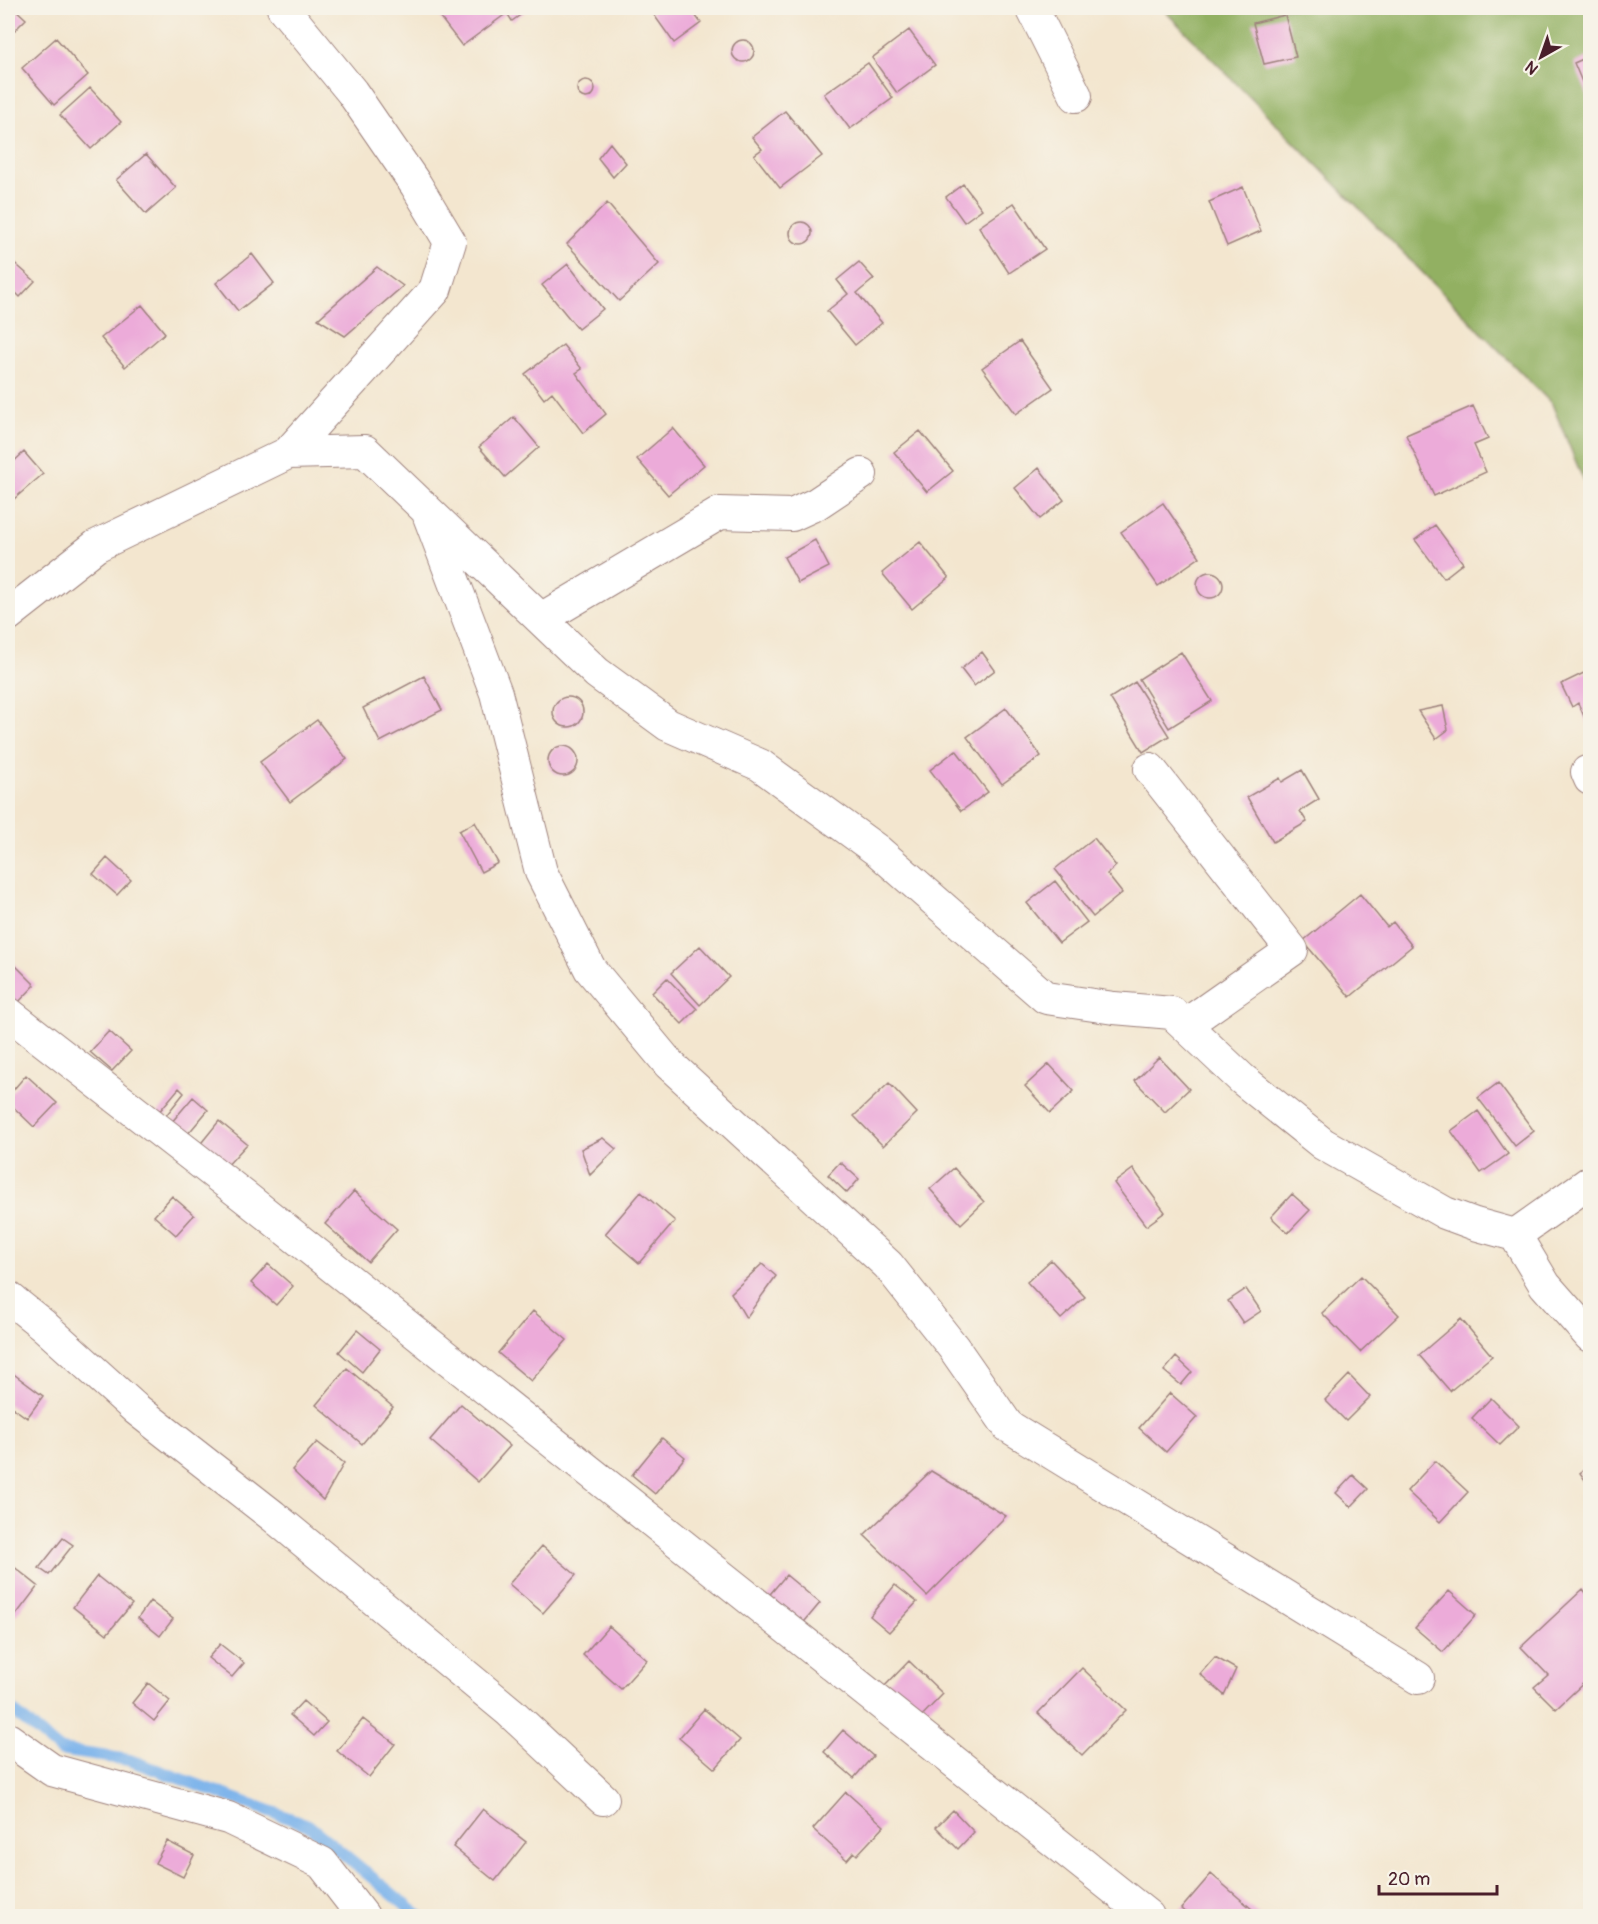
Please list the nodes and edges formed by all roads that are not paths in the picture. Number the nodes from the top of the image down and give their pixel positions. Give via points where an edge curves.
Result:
1 (284, 8) edge
2 (1032, 8) edge
3 (1076, 96) dead end
4 (288, 453) junction
5 (861, 474) dead end
6 (427, 510) junction
7 (8, 615) edge
8 (540, 619) junction
9 (1150, 769) dead end
10 (8, 1013) edge
11 (1185, 1024) junction
12 (1590, 1182) edge
13 (1515, 1235) junction
14 (8, 1297) edge
15 (1590, 1336) edge
16 (1419, 1678) dead end
17 (8, 1739) edge
18 (603, 1799) dead end
19 (363, 1917) edge
20 (1148, 1917) edge

1 - 4 street via 352,92 450,242 435,290
2 - 3 street
4 - 6 street via 365,451
4 - 7 street via 96,546
5 - 8 street via 792,515 720,513
6 - 8 street
6 - 16 street via 496,693 541,872 590,969 669,1064 888,1265 953,1347 1008,1426
8 - 11 street via 597,673 668,725 760,765 878,851 1046,998 1172,1013
9 - 11 street via 1292,950
10 - 20 street via 264,1212
11 - 13 street via 1242,1079 1323,1144 1445,1213
12 - 13 street
13 - 15 street via 1545,1285
14 - 18 street via 136,1409 501,1704
17 - 19 street via 52,1770 228,1818 322,1863

